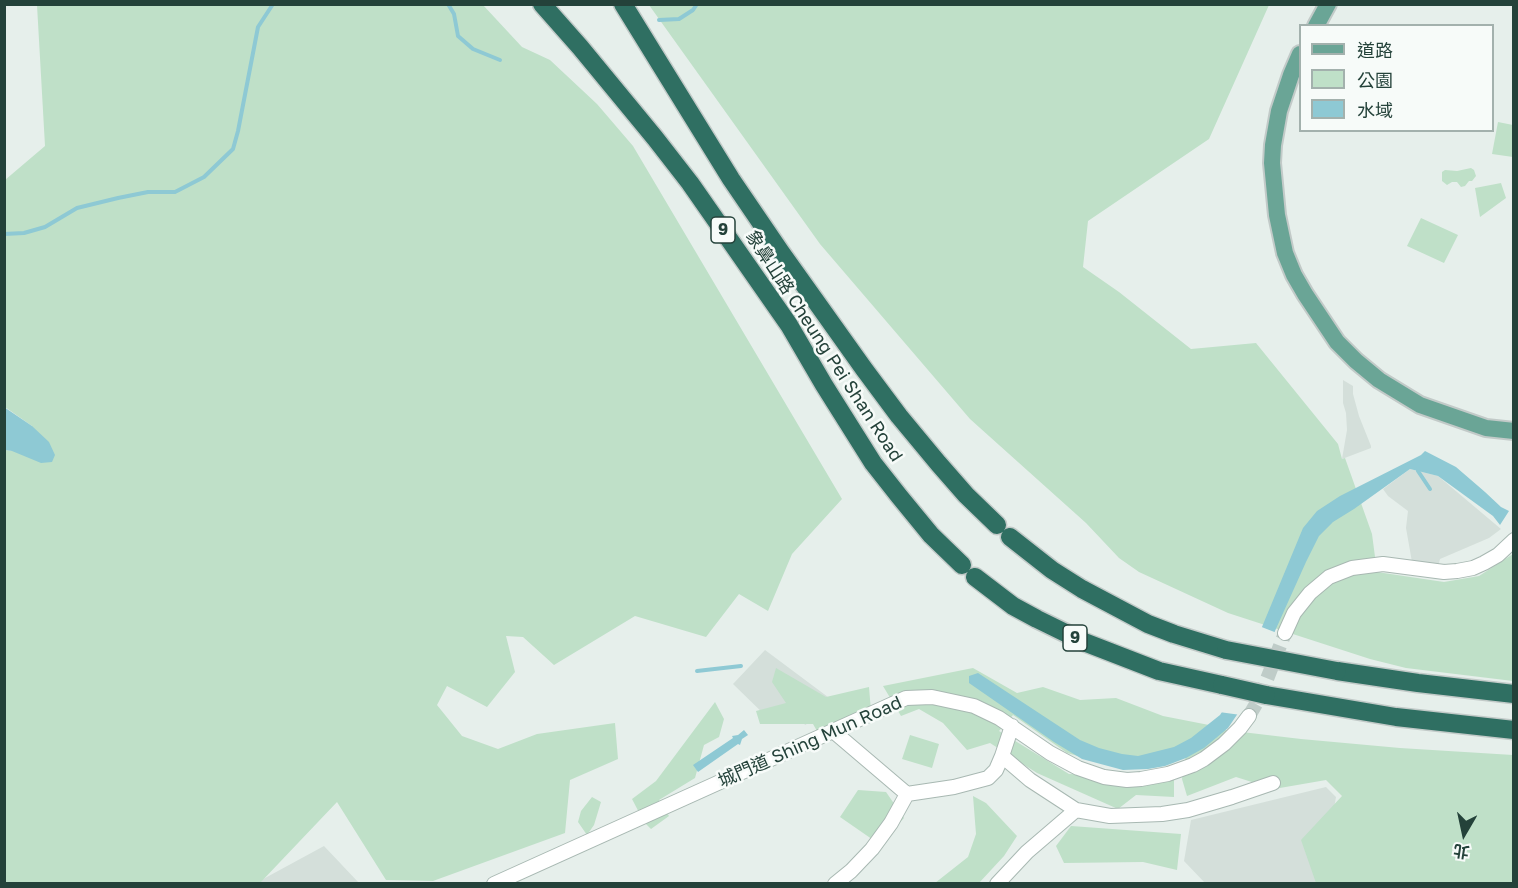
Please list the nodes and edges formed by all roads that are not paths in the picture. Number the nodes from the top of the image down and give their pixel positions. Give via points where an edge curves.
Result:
1 (542, 4) edge
2 (622, 4) edge
3 (1328, 4) edge
4 (1317, 24) edge
5 (1299, 56) edge
6 (1514, 431) edge
7 (1514, 540) edge
8 (1285, 633) tunnel mouth
9 (1514, 694) edge
10 (1249, 716) tunnel mouth
11 (1012, 726) junction
12 (1514, 730) edge
13 (833, 731) junction
14 (1002, 756) junction
15 (1273, 783) dead end
16 (906, 794) junction
17 (1076, 810) junction
18 (494, 884) edge
19 (835, 884) edge
20 (997, 884) edge

1 - 12 highway, 象鼻山路 Cheung Pei Shan Road / 9, bridge via 690,183 789,325 842,415 898,496 931,535 1013,606 1062,632 1159,671 1328,706
2 - 9 highway, 象鼻山路 Cheung Pei Shan Road / 9, bridge via 780,251 899,416 974,503 1052,570 1148,624 1226,650 1418,683
3 - 4 main road
5 - 6 main road via 1281,102 1272,163 1277,215 1294,275 1337,342 1379,380 1420,405 1486,428
7 - 8 street via 1498,555 1473,568 1444,572 1383,564 1352,568 1329,577 1294,613
10 - 11 street, 城門道 Shing Mun Road via 1204,759 1168,774 1134,779 1104,777 1078,768
11 - 13 street, 城門道 Shing Mun Road via 974,706 917,697 906,698
11 - 14 street
13 - 16 street
13 - 18 street, 城門道 Shing Mun Road
14 - 16 street via 988,778
14 - 17 street
15 - 17 street via 1188,810 1162,814 1110,816
16 - 19 street via 872,849
17 - 20 street

